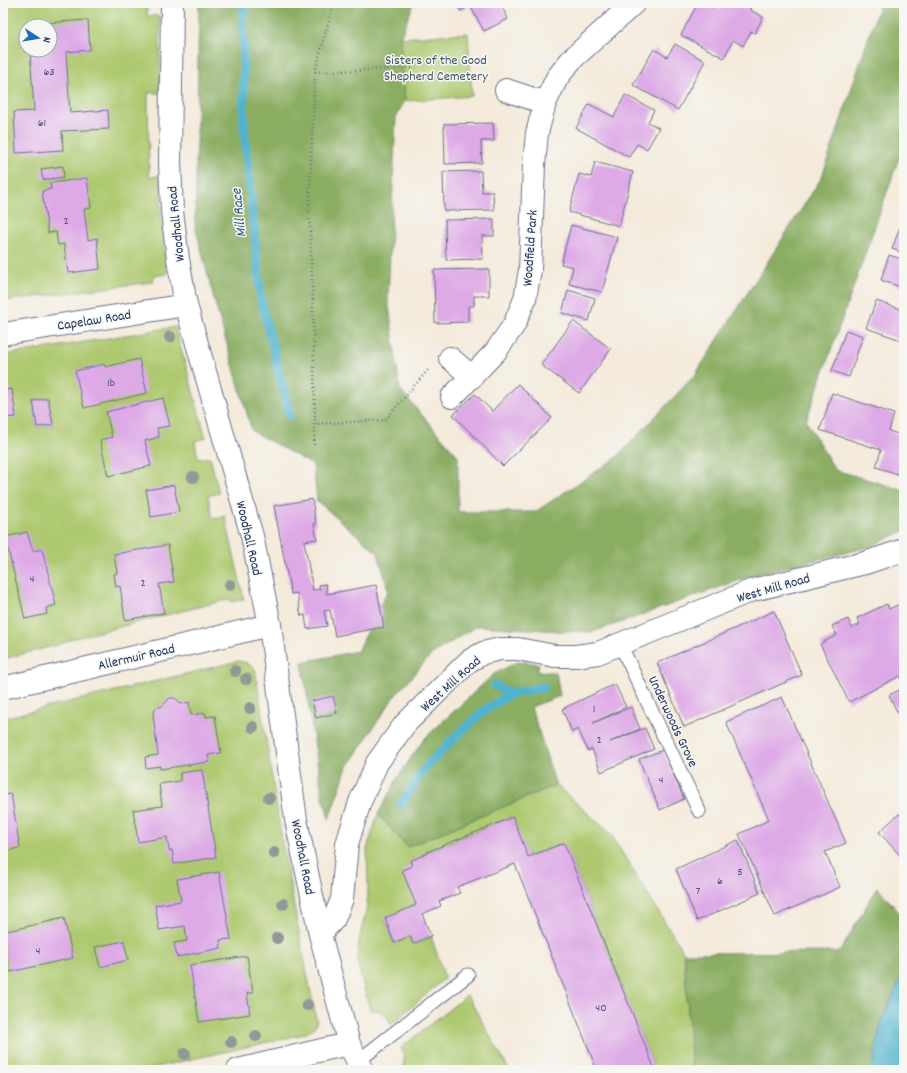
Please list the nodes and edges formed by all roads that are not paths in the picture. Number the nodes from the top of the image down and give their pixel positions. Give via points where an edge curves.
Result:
1 (172, 3) edge
2 (634, 3) edge
3 (506, 90) dead end
4 (545, 103) junction
5 (186, 304) junction
6 (3, 334) edge
7 (450, 358) road end
8 (472, 377) junction
9 (452, 396) dead end
10 (904, 549) edge
11 (270, 625) junction
12 (620, 644) junction
13 (3, 688) edge
14 (699, 811) dead end
15 (320, 934) junction
16 (468, 975) dead end
17 (356, 1059) edge
18 (238, 1070) edge

1 - 5 street, Woodhall Road via 172,211
2 - 4 street, Woodfield Park via 572,59 557,78
3 - 4 street
4 - 8 street, Woodfield Park via 537,133 530,270 525,299 514,325 496,351
5 - 6 street, Capelaw Road
5 - 11 street, Woodhall Road via 252,536
7 - 8 street
8 - 9 street, Woodfield Park
10 - 12 street, West Mill Road via 865,563 753,590
11 - 13 street, Allermuir Road
11 - 15 street, Woodhall Road via 296,820
12 - 14 lane, Underwoods Grove
12 - 15 street, West Mill Road via 598,653 576,656 500,649 483,653 469,661 405,724 377,764 360,802 347,844 342,899 334,919
15 - 17 street, Woodhall Road
16 - 17 lane
17 - 18 street via 326,1049

